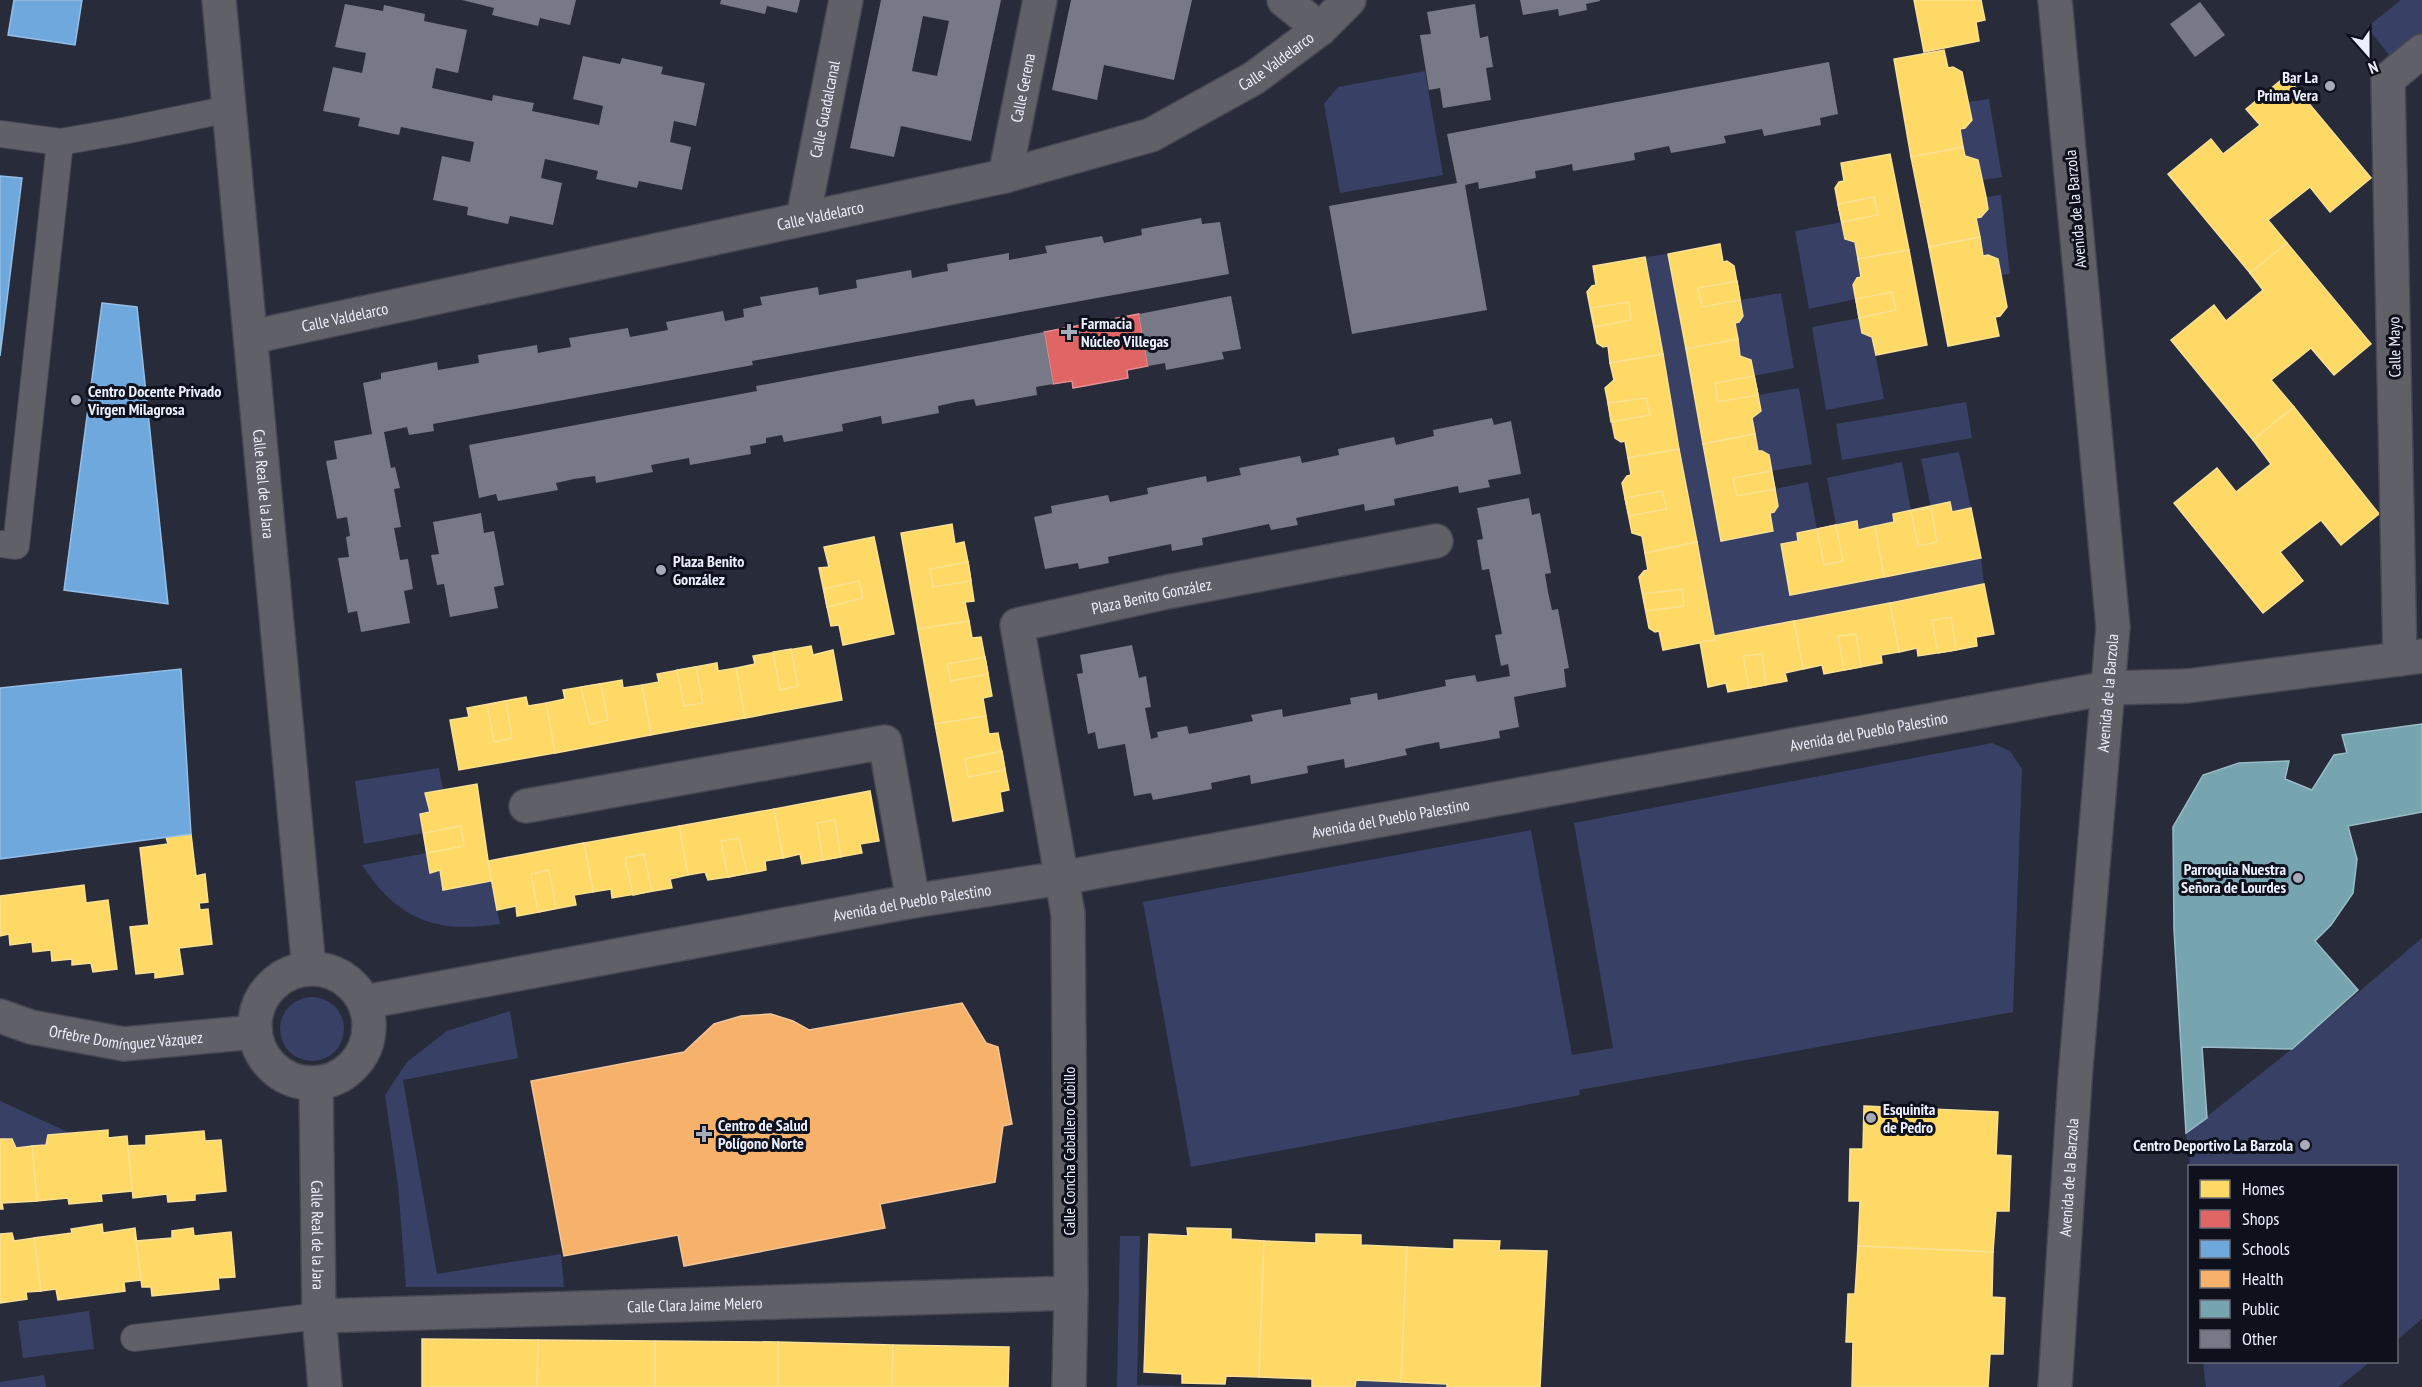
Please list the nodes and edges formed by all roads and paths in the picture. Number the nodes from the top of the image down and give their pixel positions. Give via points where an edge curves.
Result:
1 (219, 0) edge
2 (846, 0) edge
3 (1040, 0) edge
4 (1284, 0) edge
5 (1348, 0) edge
6 (2055, 0) edge
7 (1320, 29) junction
8 (2422, 51) edge
9 (229, 109) junction
10 (0, 134) edge
11 (60, 142) junction
12 (1005, 176) junction
13 (803, 218) junction
14 (251, 337) junction
15 (1436, 541) dead end
16 (0, 544) edge
17 (2411, 658) edge
18 (2108, 688) junction
19 (526, 806) dead end
20 (1061, 878) junction
21 (913, 901) junction
22 (1068, 914) joint
23 (309, 969) junction
24 (364, 1002) junction
25 (0, 1017) edge
26 (255, 1032) junction
27 (316, 1083) junction
28 (1071, 1293) junction
29 (319, 1316) junction
30 (134, 1338) dead end
31 (325, 1387) edge
32 (1069, 1387) edge
33 (2055, 1387) edge

1 - 9 street, Calle Real de la Jara
2 - 13 street, Calle Guadalcanal
3 - 12 street, Calle Gerena
4 - 7 street
5 - 7 street, Calle Valdelarco
6 - 18 street, Avenida de la Barzola via 2113,616
7 - 12 street, Calle Valdelarco via 1254,78 1151,135
8 - 17 street, Calle Mayo via 2388,79
9 - 11 lane
9 - 14 street, Calle Real de la Jara
10 - 11 lane
11 - 16 lane via 16,546
12 - 13 street, Calle Valdelarco
13 - 14 street, Calle Valdelarco
14 - 23 street, Calle Real de la Jara
15 - 20 street, Plaza Benito González via 1017,625
17 - 18 street, Avenida del Pueblo Palestino via 2187,686
18 - 20 street, Avenida del Pueblo Palestino
18 - 33 street, Avenida de la Barzola via 2075,1079
19 - 21 street via 885,741
20 - 21 street, Avenida del Pueblo Palestino
20 - 22 street, Plaza Benito González
21 - 24 street, Avenida del Pueblo Palestino
22 - 28 street, Calle Concha Caballero Cubillo
23 - 24 street via 343,978
23 - 26 street via 275,983 256,1013
24 - 27 street via 369,1020 362,1055 334,1079
25 - 26 street, Orfebre Domínguez Vázquez via 31,1027 124,1044
26 - 27 street via 258,1047 275,1071 301,1082
27 - 29 street, Calle Real de la Jara
28 - 29 street, Calle Clara Jaime Melero
28 - 32 street, Calle Concha Caballero Cubillo
29 - 30 lane
29 - 31 street, Calle Real de la Jara

